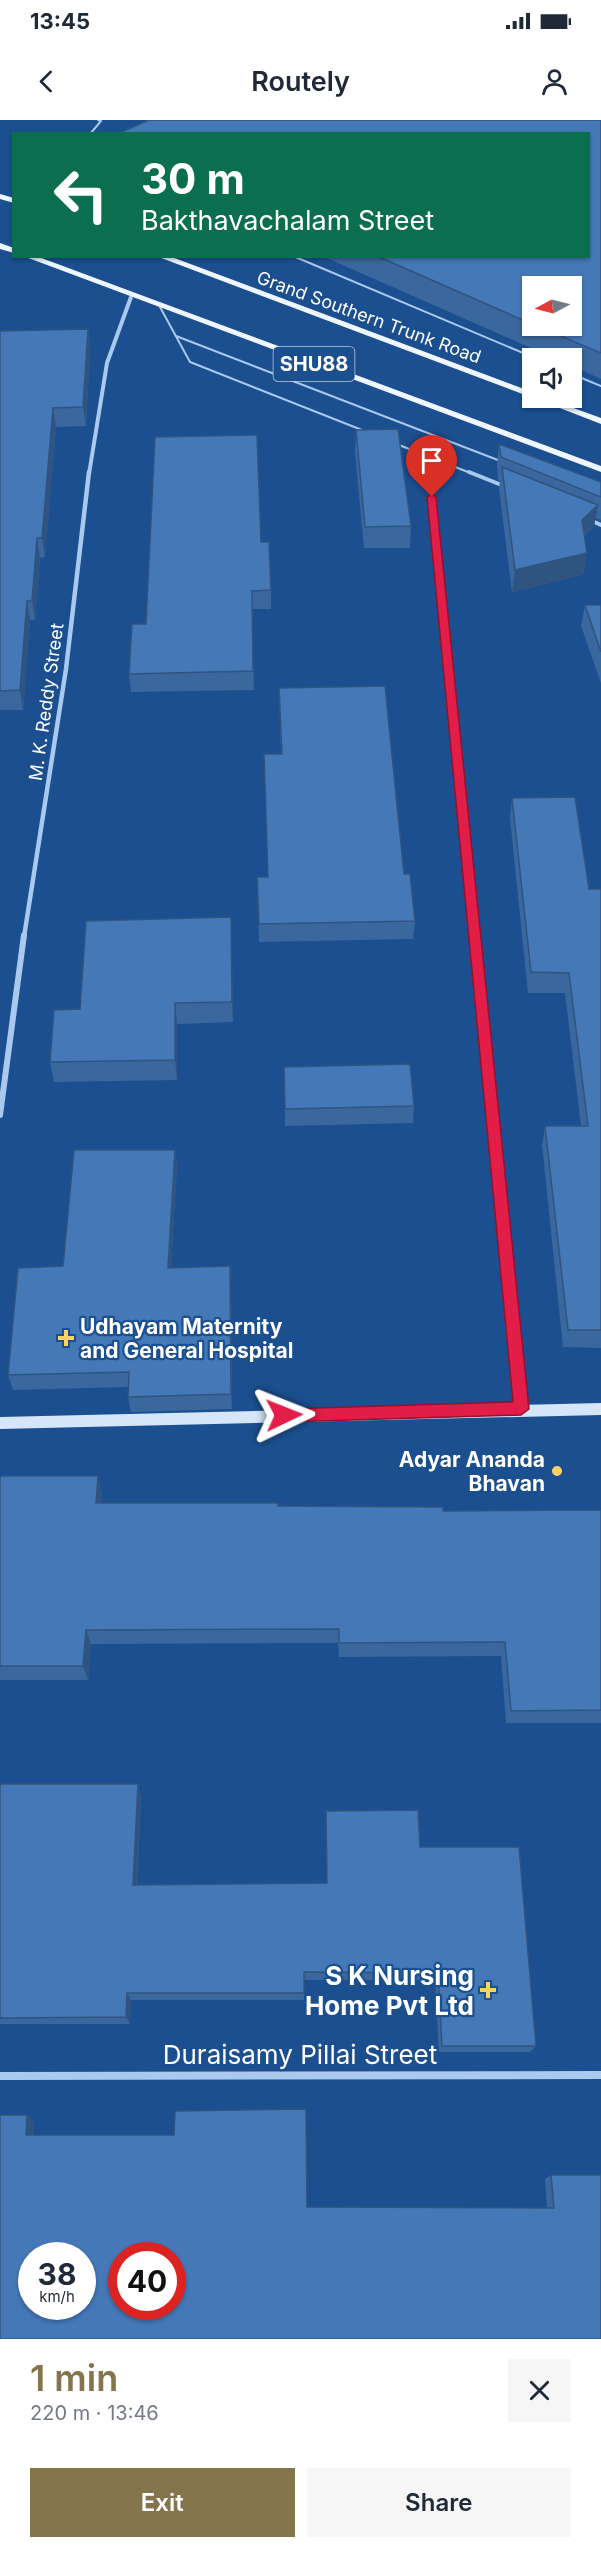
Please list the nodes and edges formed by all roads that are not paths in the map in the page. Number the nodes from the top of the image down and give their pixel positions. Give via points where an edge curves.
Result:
1 (99, 120) edge
2 (92, 132) edge
3 (32, 258) edge
4 (165, 258) edge
5 (298, 258) edge
6 (131, 297) junction
7 (160, 307) junction
8 (176, 336) junction
9 (522, 353) edge
10 (582, 378) edge
11 (601, 386) edge
12 (522, 391) edge
13 (567, 408) edge
14 (601, 420) edge
15 (368, 433) edge
16 (390, 441) edge
17 (511, 465) edge
18 (601, 469) edge
19 (512, 490) edge
20 (432, 497) dead end
21 (579, 516) edge
22 (601, 525) edge
23 (0, 1115) edge
24 (521, 1409) junction
25 (601, 1409) edge
26 (0, 1423) edge
27 (601, 2075) edge
28 (0, 2076) edge

1 - 2 lane
3 - 6 main road, SHU88
4 - 12 main road, Grand Southern Trunk Road / SHU88
5 - 9 lane
6 - 7 main road, SHU88
6 - 23 street, M. K. Reddy Street via 107,363 91,456 66,669
7 - 8 lane
7 - 18 main road, SHU88
8 - 15 lane via 190,362
8 - 17 lane
10 - 11 lane
13 - 14 main road
16 - 19 lane
20 - 24 street
21 - 22 lane
24 - 25 street
24 - 26 street
27 - 28 street, Duraisamy Pillai Street

